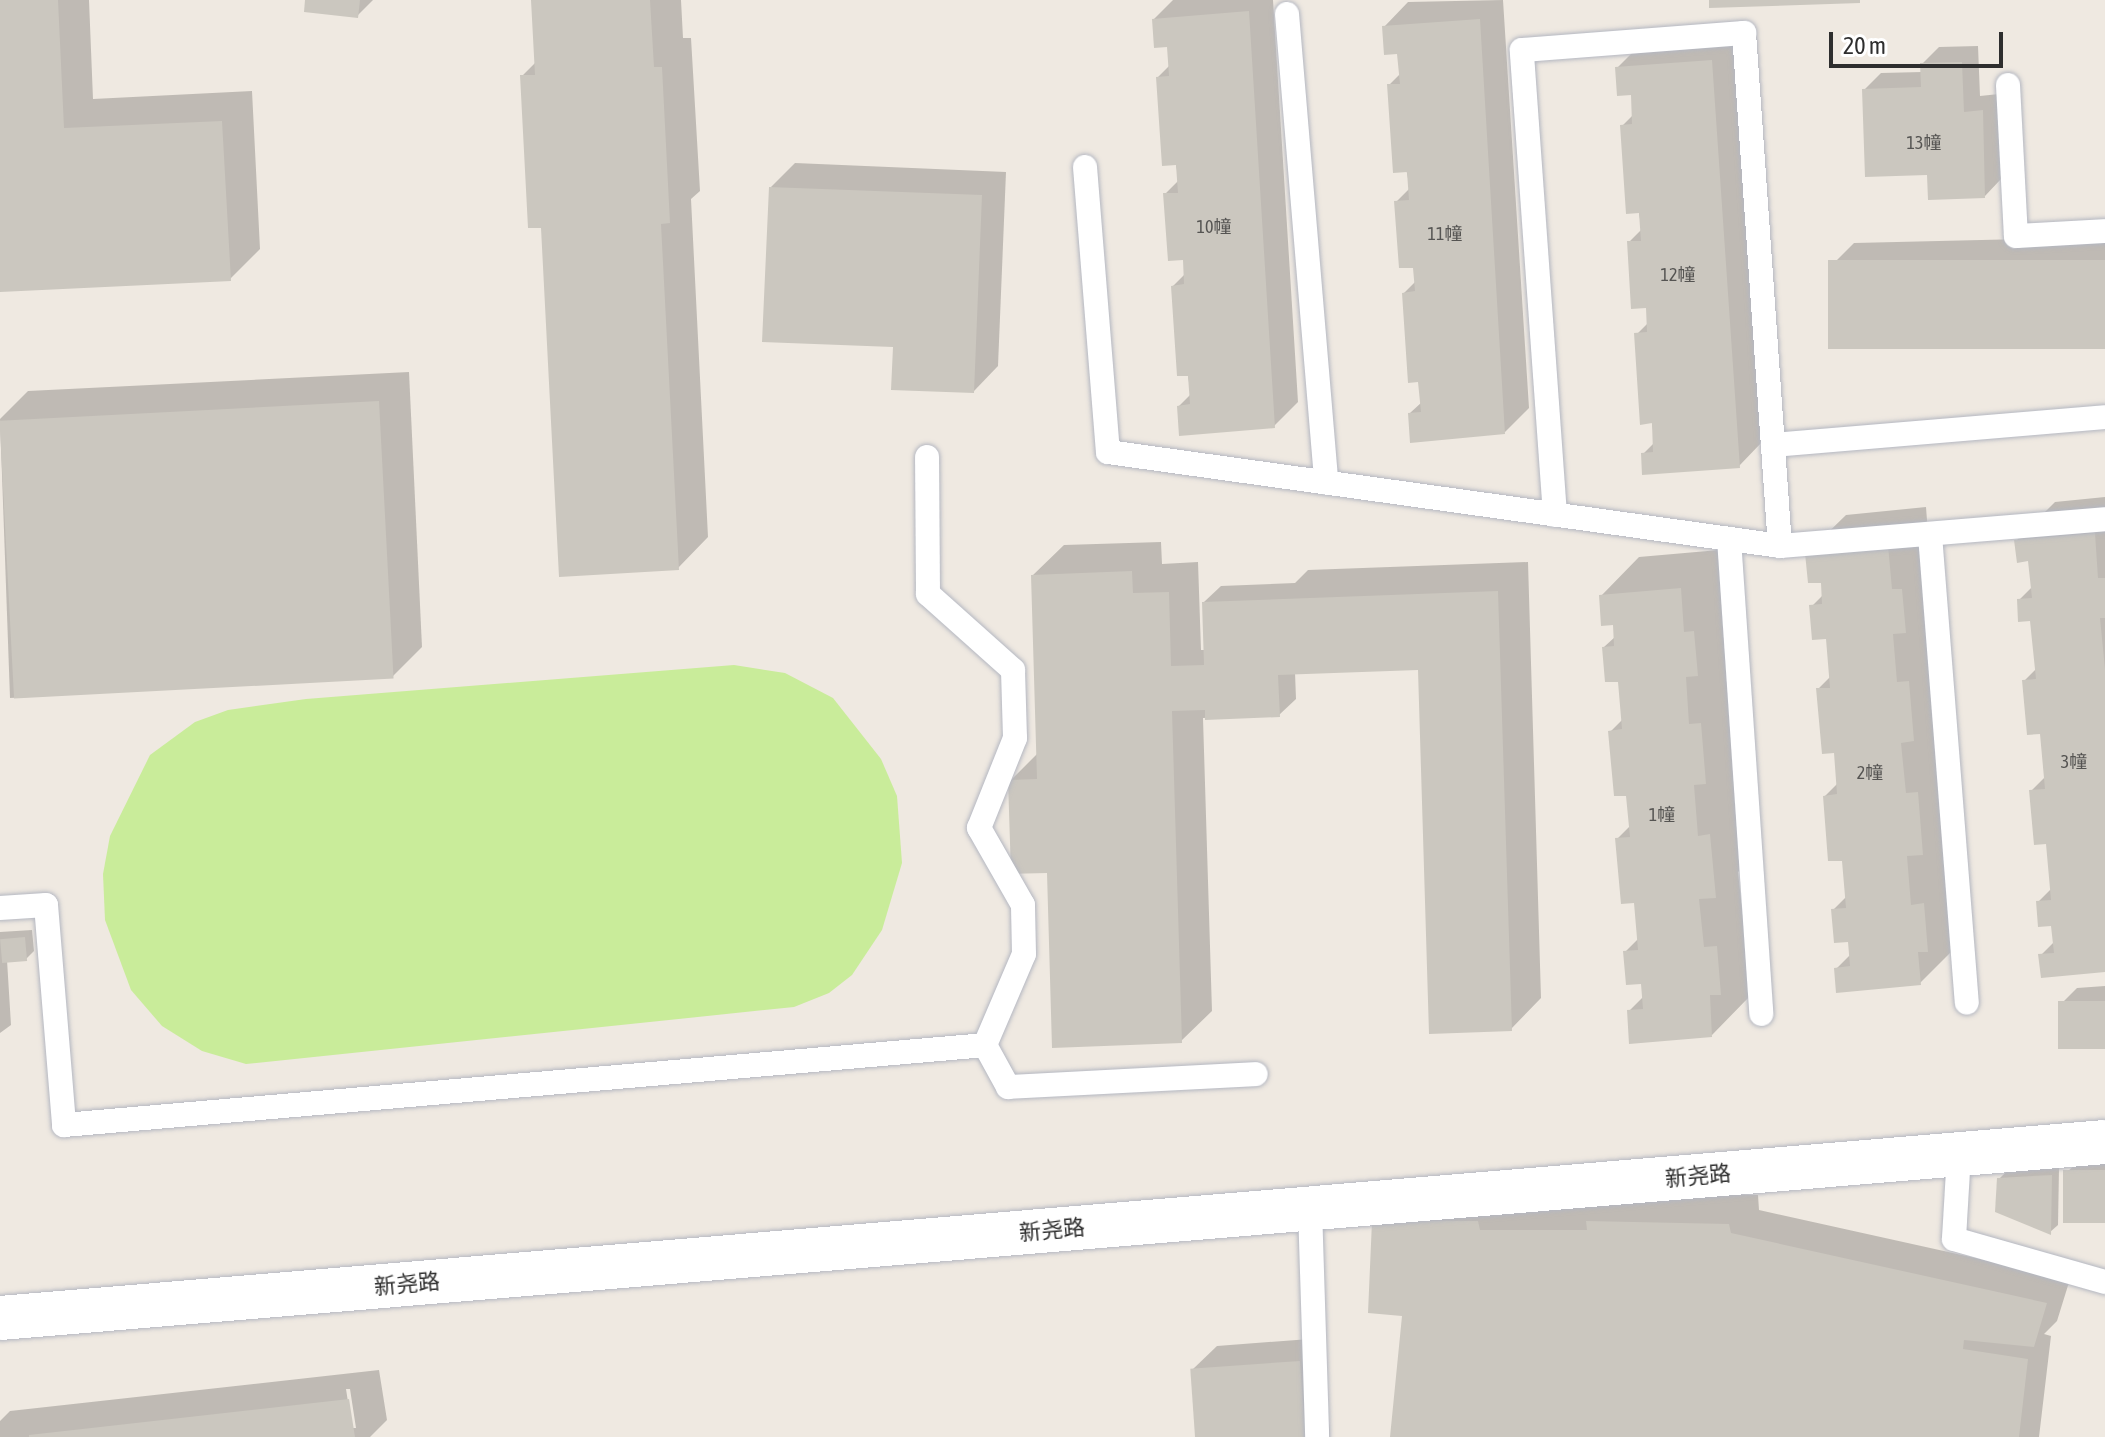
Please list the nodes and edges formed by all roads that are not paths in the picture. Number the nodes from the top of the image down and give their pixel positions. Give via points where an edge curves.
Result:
1 (1287, 14) dead end
2 (2008, 85) dead end
3 (1085, 167) dead end
4 (2105, 231) edge
5 (2105, 417) edge
6 (1773, 445) junction
7 (927, 457) dead end
8 (1326, 482) junction
9 (1555, 515) junction
10 (2105, 519) edge
11 (1930, 535) junction
12 (1729, 539) junction
13 (1780, 546) junction
14 (0, 908) edge
15 (1967, 1003) dead end
16 (1761, 1014) dead end
17 (985, 1045) junction
18 (1256, 1074) dead end
19 (2105, 1142) edge
20 (1959, 1154) junction
21 (1310, 1208) junction
22 (2105, 1282) edge
23 (0, 1318) edge
24 (1317, 1437) edge

1 - 8 lane
2 - 4 lane via 2016,236
3 - 8 lane via 1108,452
5 - 6 lane
6 - 9 lane via 1744,33 1522,50
6 - 13 lane
7 - 17 lane via 928,594 1013,670 1015,738 979,828 1023,905 1024,954
8 - 9 lane
9 - 12 lane
10 - 11 lane
11 - 13 lane
11 - 15 lane
12 - 13 lane
12 - 16 lane
14 - 17 lane via 46,905 64,1125
17 - 18 lane via 1008,1087
19 - 20 street, 新尧路
20 - 21 street, 新尧路
20 - 22 lane via 1954,1239
21 - 23 street, 新尧路
21 - 24 lane

